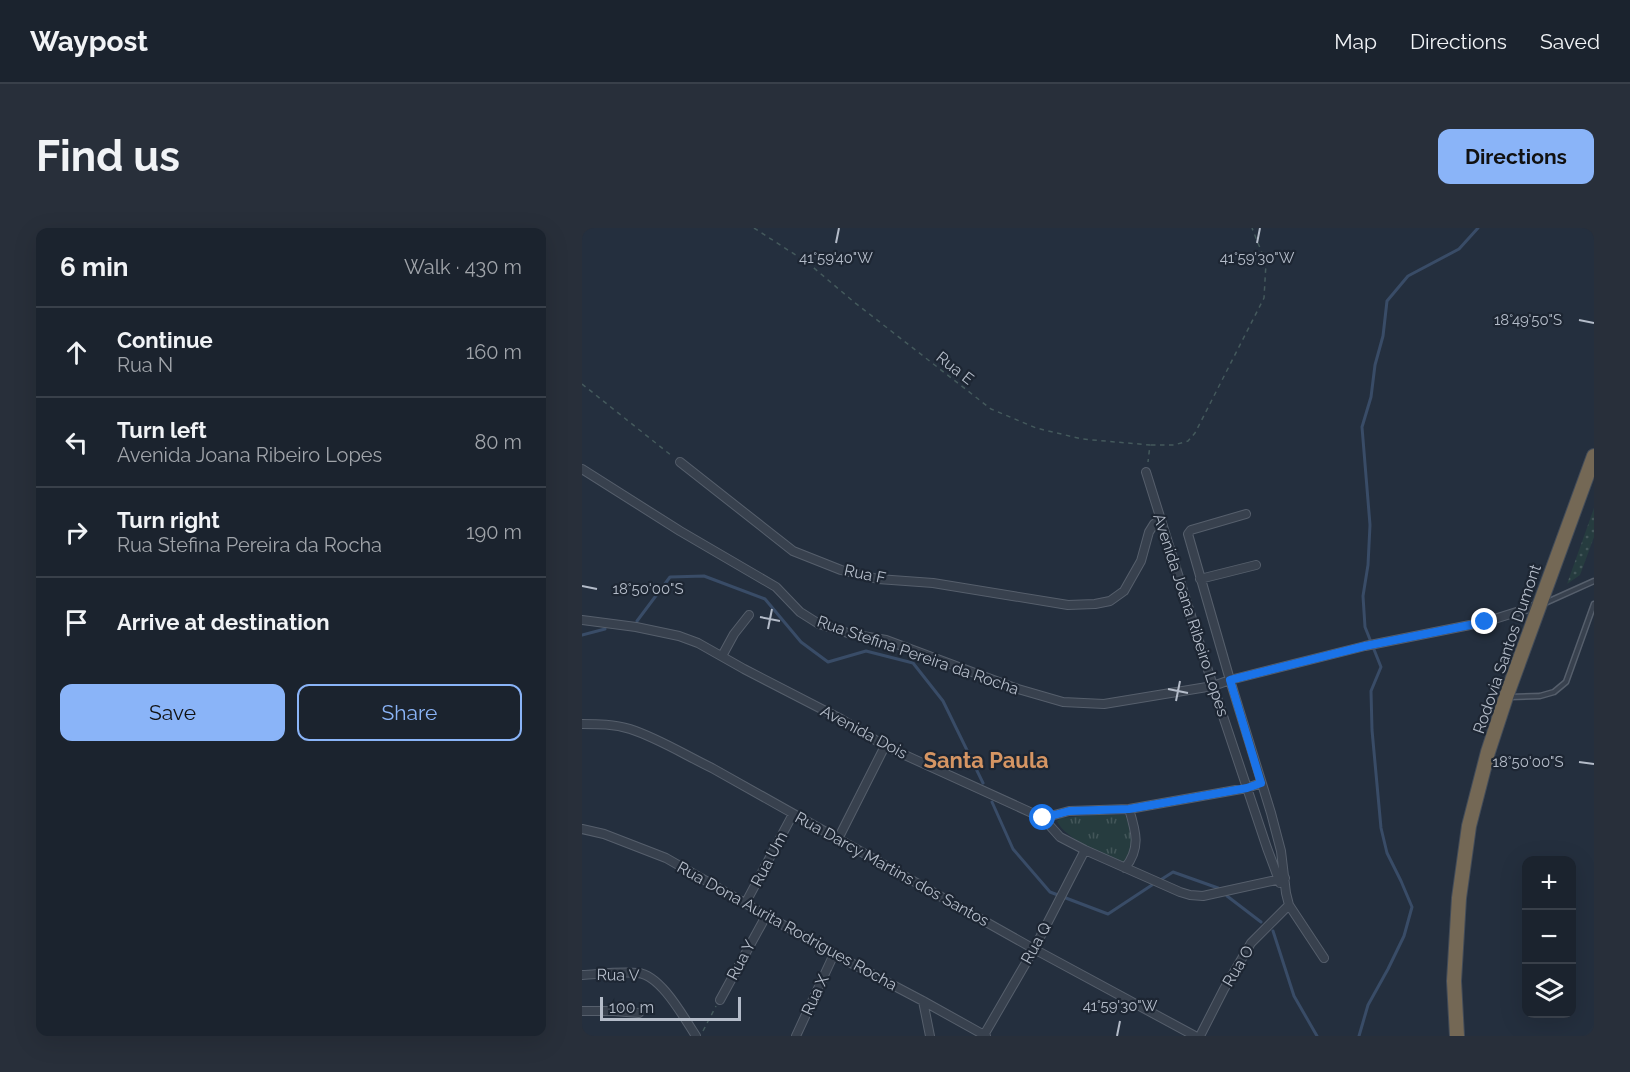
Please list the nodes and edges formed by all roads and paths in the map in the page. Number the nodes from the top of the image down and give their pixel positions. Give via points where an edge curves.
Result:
1 (754, 228) edge
2 (1252, 228) edge
3 (582, 384) edge
4 (1150, 445) junction
5 (1594, 456) edge
6 (680, 462) joint
7 (582, 469) edge
8 (1146, 472) joint
9 (1246, 514) dead end
10 (1160, 520) junction
11 (1256, 566) dead end
12 (1200, 579) junction
13 (1594, 581) edge
14 (1594, 604) edge
15 (1539, 605) junction
16 (749, 615) dead end
17 (582, 620) edge
18 (722, 656) junction
19 (1230, 680) junction
20 (1213, 686) junction
21 (1506, 698) junction
22 (582, 724) edge
23 (885, 746) junction
24 (1261, 783) junction
25 (1247, 788) junction
26 (1129, 809) junction
27 (793, 814) junction
28 (1043, 818) junction
29 (582, 829) edge
30 (838, 839) junction
31 (1085, 850) junction
32 (1125, 868) junction
33 (1282, 879) junction
34 (745, 904) junction
35 (1289, 905) junction
36 (766, 916) junction
37 (1034, 949) junction
38 (834, 954) junction
39 (1324, 958) dead end
40 (582, 975) edge
41 (720, 1000) joint
42 (923, 1001) junction
43 (582, 1011) edge
44 (639, 1013) dead end
45 (985, 1035) edge
46 (698, 1036) edge
47 (796, 1036) edge
48 (930, 1036) edge
49 (1195, 1036) edge
50 (1200, 1036) edge
51 (1457, 1036) edge

1 - 4 path, Rua E via 808,263 991,409 1036,428 1082,439
2 - 4 path, Rua E via 1266,263 1264,298 1195,433 1188,441 1174,445
3 - 6 path
4 - 8 path
5 - 15 highway, Rodovia Santos Dumont
6 - 10 street, Rua F via 793,551 841,570 878,579 933,583 1068,604 1110,601 1124,591 1142,561 1149,532
7 - 20 street, Rua Stefina Pereira da Rocha via 776,587 800,612 819,624 886,640 1063,702 1104,704
8 - 10 street, Avenida Joana Ribeiro Lopes
9 - 12 street, Avenida Joana Ribeiro Lopes via 1188,534
10 - 20 street, Avenida Joana Ribeiro Lopes
11 - 12 street
12 - 19 street, Avenida Joana Ribeiro Lopes
13 - 15 lane
14 - 21 lane via 1566,682 1554,692 1540,696
15 - 19 street, Rua Stefina Pereira da Rocha via 1485,622 1365,646
15 - 21 highway, Rodovia Santos Dumont
16 - 18 street
17 - 18 street, Avenida Dois via 679,636
18 - 23 street, Avenida Dois
19 - 20 street, Rua Stefina Pereira da Rocha
19 - 24 street, Avenida Joana Ribeiro Lopes
20 - 25 street, Avenida Joana Ribeiro Lopes
21 - 51 highway, Rodovia Santos Dumont via 1469,826 1459,898 1454,981
22 - 27 street, Rua Darcy Martins dos Santos via 629,729 658,741
23 - 28 street, Avenida Dois
23 - 30 street
24 - 25 street
24 - 33 street, Avenida Joana Ribeiro Lopes via 1281,851
25 - 26 street
25 - 33 street, Avenida Joana Ribeiro Lopes
26 - 28 street via 1069,811
26 - 32 street via 1135,827 1135,849
27 - 30 street, Rua Darcy Martins dos Santos
27 - 34 street, Rua Um
28 - 31 street, Avenida Dois via 1060,837
29 - 34 street, Rua Dona Aurita Rodrigues Rocha via 666,858
30 - 37 street, Rua Darcy Martins dos Santos
31 - 32 street, Avenida Dois
31 - 37 street, Rua Q
32 - 33 street, Avenida Dois via 1180,892 1203,896
33 - 35 street, Avenida Joana Ribeiro Lopes
34 - 36 street, Rua Dona Aurita Rodrigues Rocha
35 - 39 street, Avenida Joana Ribeiro Lopes
35 - 50 street, Rua O via 1251,944
36 - 38 street, Rua Dona Aurita Rodrigues Rocha
36 - 41 street, Rua Y
37 - 45 street, Rua Q
37 - 49 street, Rua Darcy Martins dos Santos
38 - 42 street, Rua Dona Aurita Rodrigues Rocha
38 - 47 street, Rua X
40 - 46 street, Rua V via 640,972 654,978
41 - 46 path, Rua Y
42 - 45 street, Rua Dona Aurita Rodrigues Rocha
42 - 48 street
43 - 44 street

